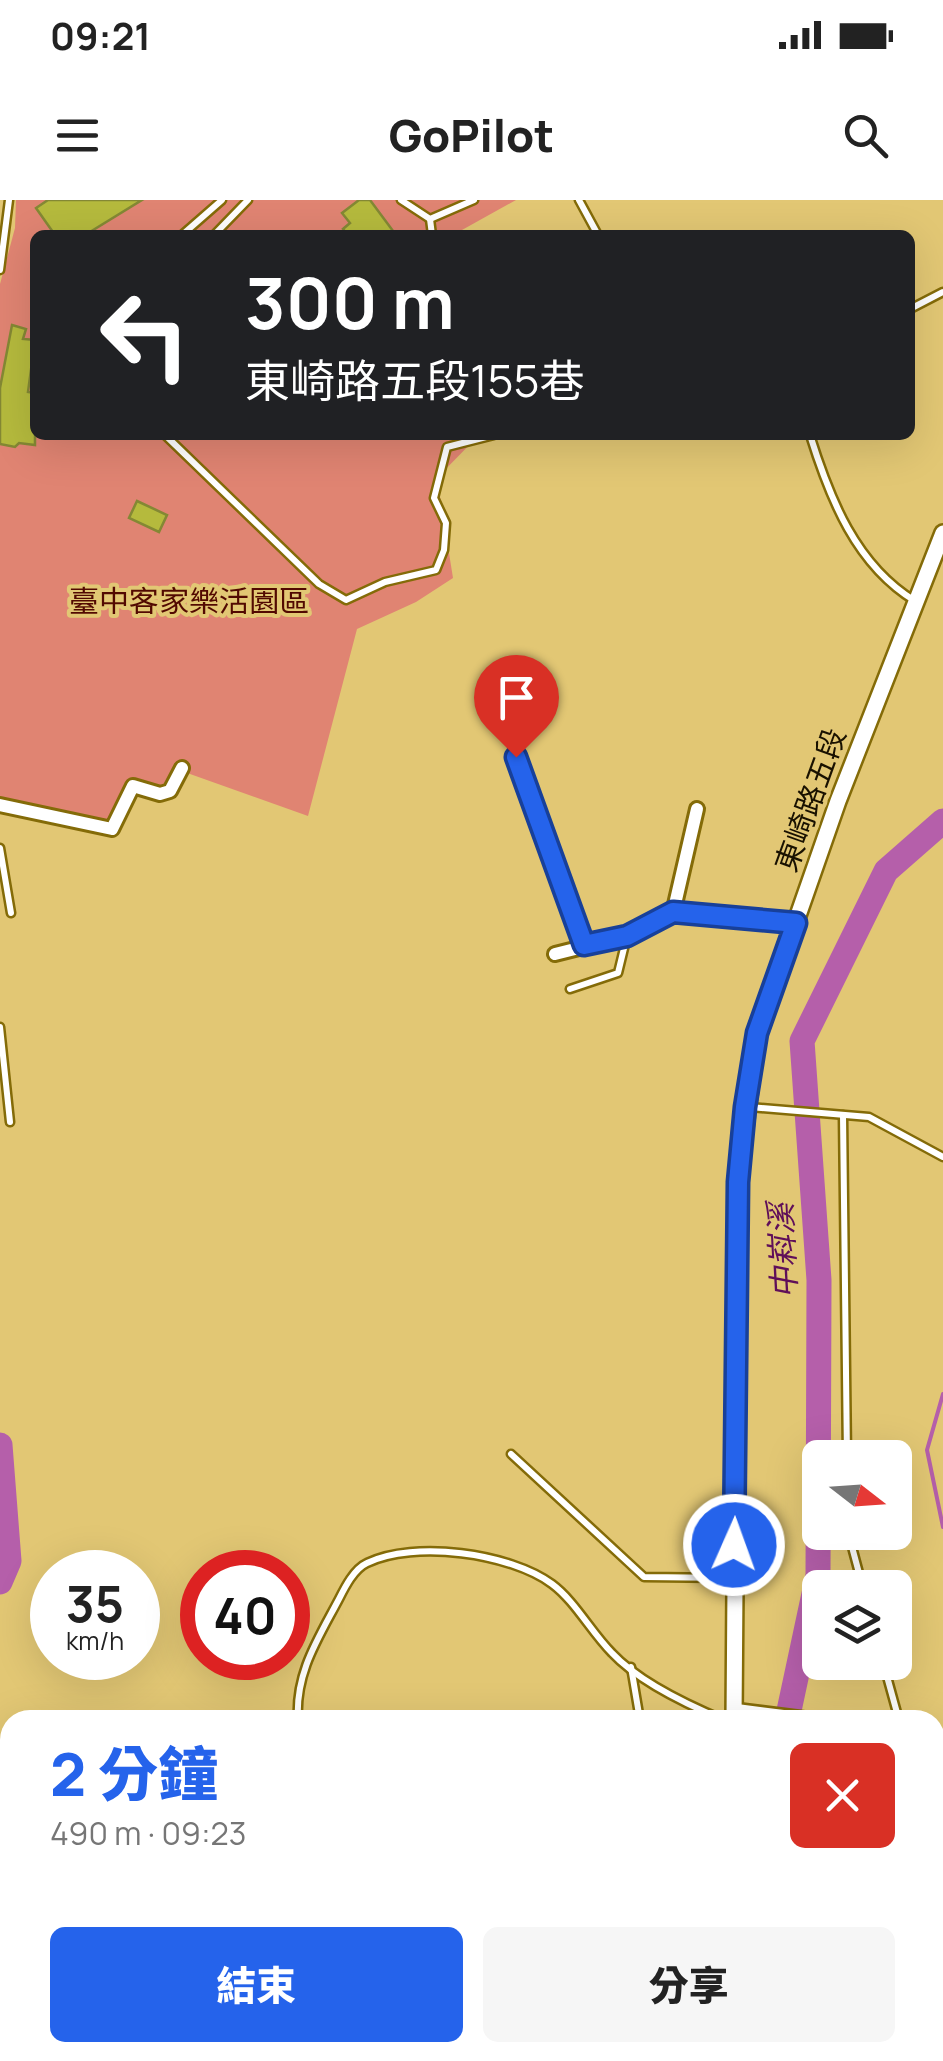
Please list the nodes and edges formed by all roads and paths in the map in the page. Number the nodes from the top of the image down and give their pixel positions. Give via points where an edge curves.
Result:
1 (9, 200) edge
2 (222, 200) edge
3 (248, 200) edge
4 (401, 200) edge
5 (474, 200) edge
6 (579, 200) edge
7 (430, 219) junction
8 (188, 230) edge
9 (219, 230) edge
10 (431, 230) edge
11 (595, 230) edge
12 (0, 270) edge
13 (943, 292) edge
14 (915, 306) edge
15 (170, 440) edge
16 (474, 440) edge
17 (812, 440) edge
18 (943, 533) edge
19 (938, 567) edge
20 (915, 601) junction
21 (516, 757) dead end
22 (182, 768) dead end
23 (0, 805) edge
24 (697, 808) dead end
25 (0, 848) edge
26 (12, 912) dead end
27 (673, 912) junction
28 (796, 923) junction
29 (627, 936) junction
30 (584, 945) junction
31 (555, 954) dead end
32 (570, 989) dead end
33 (0, 1027) edge
34 (745, 1107) junction
35 (843, 1114) junction
36 (10, 1122) dead end
37 (943, 1157) edge
38 (847, 1440) edge
39 (511, 1454) dead end
40 (733, 1578) junction
41 (632, 1667) junction
42 (888, 1680) edge
43 (735, 1706) edge
44 (299, 1710) edge
45 (638, 1710) edge
46 (701, 1710) edge
47 (760, 1710) edge
48 (896, 1710) edge

1 - 12 lane
2 - 8 lane
3 - 9 lane
4 - 7 lane
5 - 7 lane
6 - 11 lane
7 - 10 lane
13 - 14 lane
15 - 16 lane via 319,584 346,600 436,570 446,523 434,498 447,447
17 - 20 lane via 831,503 887,584
18 - 19 street, 東崎路五段
19 - 20 street, 東崎路五段
20 - 28 street, 東崎路五段
21 - 30 lane
22 - 23 street via 170,791 133,786 112,828
24 - 27 street
25 - 26 lane
27 - 28 street
27 - 29 street
28 - 34 street, 東崎路五段 via 757,1033
29 - 30 street
29 - 32 lane via 618,973
30 - 31 street
33 - 36 lane
34 - 35 lane
34 - 40 street, 東崎路五段 via 738,1182
35 - 37 lane via 870,1117
35 - 38 lane
39 - 40 lane via 644,1576
40 - 43 street, 東崎路五段
41 - 44 lane via 615,1657 554,1585 521,1566 475,1554 403,1555 365,1564 347,1584 302,1671
41 - 45 lane
41 - 46 lane
42 - 48 lane
43 - 47 lane

